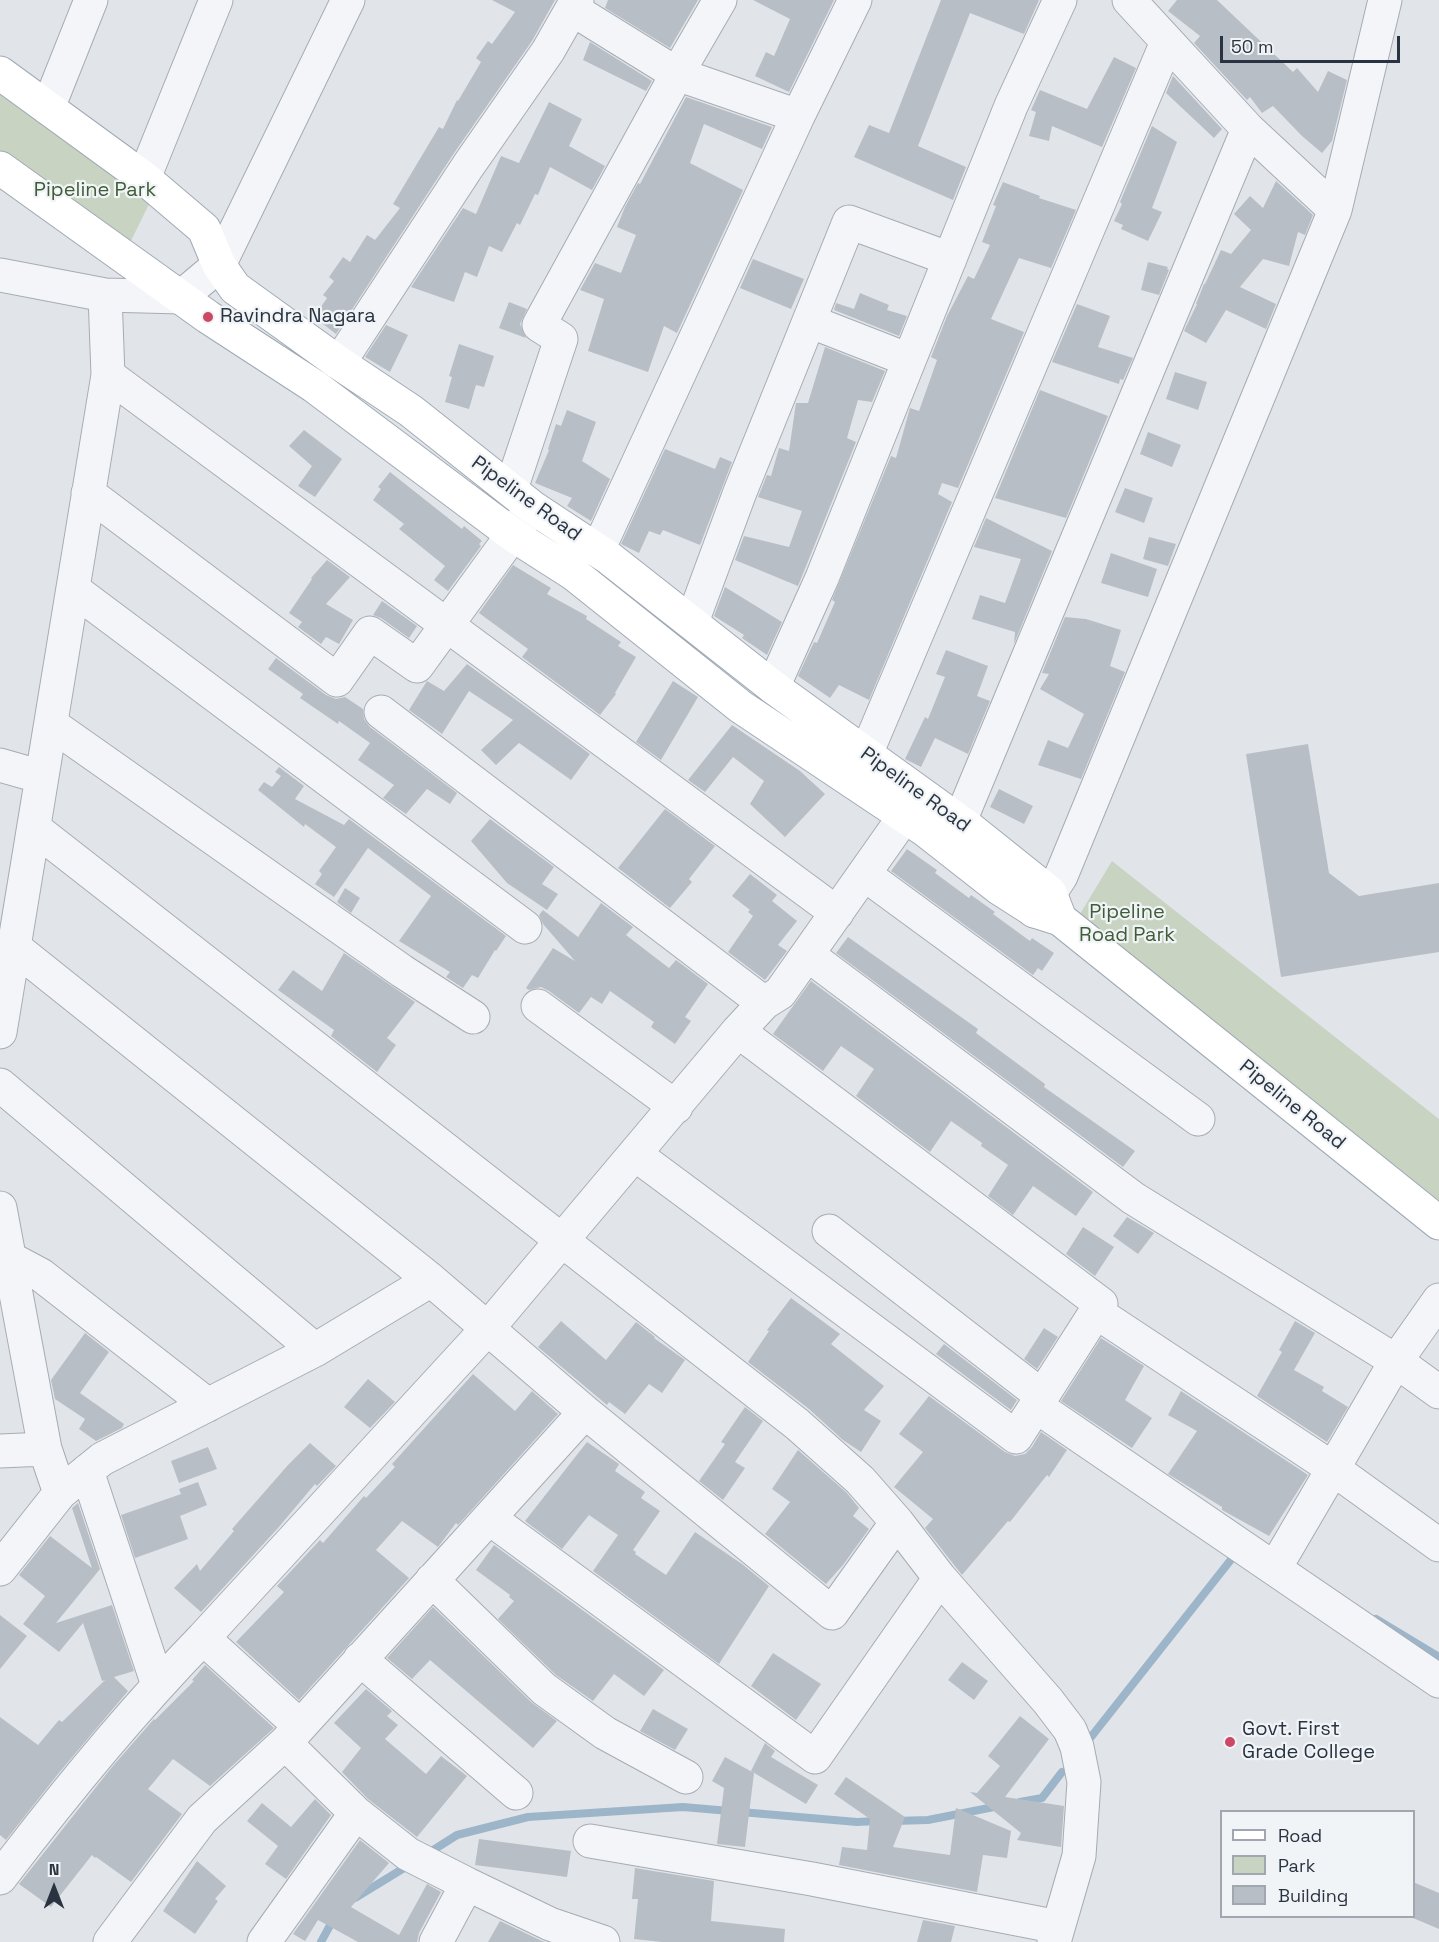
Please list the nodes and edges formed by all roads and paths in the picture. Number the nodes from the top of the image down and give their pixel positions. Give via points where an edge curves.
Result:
1 (91, 0) edge
2 (216, 0) edge
3 (348, 0) edge
4 (720, 0) edge
5 (855, 0) edge
6 (1060, 0) edge
7 (1129, 0) edge
8 (1385, 0) edge
9 (574, 4) edge
10 (1167, 42) junction
11 (0, 73) edge
12 (676, 74) junction
13 (48, 108) junction
14 (798, 116) junction
15 (1248, 129) junction
16 (0, 168) edge
17 (144, 178) junction
18 (1335, 210) junction
19 (950, 259) junction
20 (219, 265) junction
21 (0, 275) edge
22 (105, 295) junction
23 (181, 297) junction
24 (809, 321) junction
25 (909, 360) junction
26 (339, 363) junction
27 (108, 375) junction
28 (88, 493) junction
29 (522, 498) junction
30 (513, 535) junction
31 (598, 550) junction
32 (73, 589) junction
33 (692, 622) junction
34 (446, 624) junction
35 (773, 687) junction
36 (381, 712) dead end
37 (51, 724) junction
38 (866, 754) junction
39 (0, 765) edge
40 (42, 777) junction
41 (904, 817) junction
42 (960, 821) junction
43 (34, 828) junction
44 (13, 872) edge
45 (864, 874) junction
46 (1048, 908) junction
47 (837, 913) junction
48 (525, 927) dead end
49 (808, 954) junction
50 (9, 955) edge
51 (764, 1003) junction
52 (538, 1006) dead end
53 (473, 1017) dead end
54 (738, 1031) junction
55 (0, 1032) edge
56 (0, 1085) edge
57 (676, 1107) junction
58 (1198, 1119) dead end
59 (636, 1155) junction
60 (0, 1208) edge
61 (1439, 1223) edge
62 (829, 1231) dead end
63 (563, 1240) junction
64 (9, 1258) junction
65 (431, 1280) junction
66 (1439, 1300) edge
67 (1096, 1312) junction
68 (488, 1328) junction
69 (315, 1350) junction
70 (1396, 1361) junction
71 (1439, 1392) edge
72 (1039, 1401) junction
73 (208, 1405) junction
74 (585, 1413) junction
75 (45, 1449) junction
76 (0, 1451) edge
77 (1332, 1468) junction
78 (87, 1471) junction
79 (60, 1493) junction
80 (489, 1518) junction
81 (897, 1522) junction
82 (1439, 1545) edge
83 (1253, 1553) junction
84 (0, 1569) edge
85 (940, 1578) junction
86 (432, 1580) junction
87 (203, 1638) junction
88 (360, 1659) junction
89 (1439, 1681) edge
90 (158, 1685) junction
91 (292, 1735) junction
92 (686, 1777) dead end
93 (516, 1793) dead end
94 (356, 1813) junction
95 (590, 1841) dead end
96 (0, 1878) edge
97 (467, 1884) junction
98 (544, 1933) edge
99 (1056, 1935) edge
100 (110, 1942) edge
101 (264, 1942) edge
102 (436, 1942) edge
103 (603, 1942) edge

1 - 13 street
2 - 17 street
3 - 20 street
4 - 12 street
5 - 14 street
6 - 19 street via 1011,105
7 - 10 street
8 - 18 street
9 - 12 street
9 - 26 street via 548,51
10 - 15 street
10 - 38 street
11 - 13 main road, Pipeline Road
12 - 14 street
12 - 29 street via 539,325 561,339
13 - 17 main road, Pipeline Road
14 - 31 street
15 - 18 street
15 - 42 street
16 - 23 main road, Pipeline Road
17 - 20 main road, Pipeline Road via 204,229
18 - 46 street
19 - 24 street via 849,222
19 - 25 street
20 - 23 street
20 - 26 main road, Pipeline Road via 235,288
21 - 22 street
22 - 23 street
22 - 27 street
23 - 30 main road, Pipeline Road via 314,386
24 - 25 street
24 - 33 street
25 - 35 street via 822,578
26 - 29 main road, Pipeline Road via 411,411
27 - 28 street
27 - 34 street
28 - 32 street
28 - 34 street via 337,680 370,633 417,666
29 - 30 street
29 - 31 main road, Pipeline Road
30 - 34 street
30 - 41 main road, Pipeline Road via 574,574 741,707
31 - 33 main road, Pipeline Road
32 - 37 street
32 - 48 street
33 - 35 main road, Pipeline Road
34 - 47 street
35 - 38 main road, Pipeline Road
36 - 51 street
37 - 40 street
37 - 53 street
38 - 42 main road, Pipeline Road
39 - 40 street
40 - 43 street
41 - 45 street
41 - 46 main road, Pipeline Road via 999,888
42 - 46 main road, Pipeline Road
43 - 44 street
43 - 63 street
44 - 50 street
45 - 47 street
45 - 58 street
46 - 61 main road, Pipeline Road
47 - 49 street
49 - 51 street via 780,993
49 - 70 street via 1133,1198
50 - 55 street
50 - 65 street
51 - 54 street
52 - 57 street
54 - 57 street
54 - 67 street via 1101,1304
56 - 69 street
57 - 59 street
59 - 63 street
59 - 72 street via 1016,1437
60 - 64 street
62 - 72 street
63 - 68 street
63 - 81 street via 813,1438 860,1480
64 - 73 street via 41,1275
64 - 75 street
65 - 68 street
65 - 69 street
66 - 70 street
67 - 72 street
67 - 77 street
68 - 74 street
68 - 87 street
69 - 73 street
70 - 71 street
70 - 77 street
72 - 83 street
73 - 78 street via 102,1459
74 - 80 street
74 - 81 street via 832,1613
75 - 76 street
75 - 79 street
77 - 82 street
77 - 83 street
78 - 79 street
78 - 90 street
79 - 84 street
80 - 85 street via 815,1757
80 - 86 street
81 - 85 street
83 - 89 street
85 - 99 street via 1054,1708 1077,1747 1084,1782 1079,1856
86 - 88 street
86 - 92 street via 544,1689 605,1733
87 - 90 street
87 - 91 street
88 - 91 street
88 - 93 street
90 - 96 street via 50,1812
91 - 94 street
91 - 100 street via 202,1819
94 - 97 street via 419,1859
94 - 101 street
95 - 99 street via 812,1879
97 - 98 street
97 - 102 street
98 - 103 street

